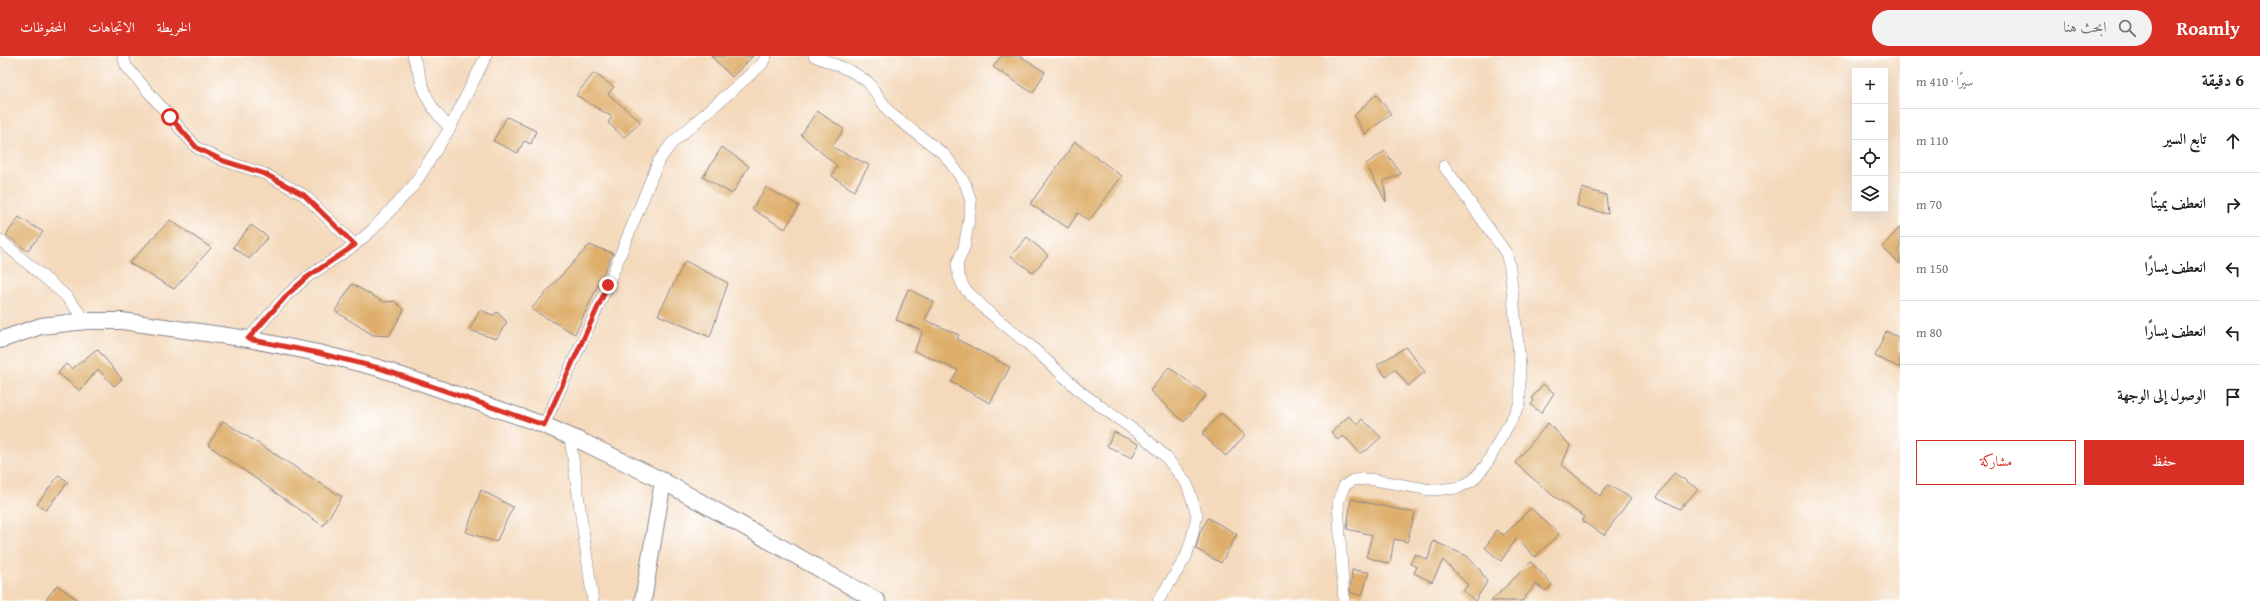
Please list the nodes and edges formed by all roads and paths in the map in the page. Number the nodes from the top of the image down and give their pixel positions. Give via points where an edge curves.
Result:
1 (122, 56) edge
2 (413, 56) edge
3 (486, 56) edge
4 (766, 56) edge
5 (814, 56) edge
6 (450, 128) junction
7 (1444, 166) dead end
8 (0, 240) edge
9 (355, 245) junction
10 (86, 321) junction
11 (248, 339) junction
12 (0, 340) edge
13 (544, 425) junction
14 (570, 437) junction
15 (663, 481) junction
16 (593, 601) edge
17 (643, 601) edge
18 (877, 601) edge
19 (1158, 601) edge
20 (1344, 601) edge

1 - 9 street via 126,66 197,148 224,161 265,174 304,195
2 - 6 street via 425,96 434,112
3 - 6 street
4 - 13 street via 762,64 671,144 658,162 602,299
5 - 19 street via 851,71 868,82 890,113 945,155 965,183 971,201 970,213 964,248 957,264 964,288 1082,393 1166,456 1187,484 1197,515 1193,533 1186,557
6 - 9 street via 414,184
7 - 20 street via 1506,253 1510,268 1520,364 1520,404 1486,466 1473,480 1458,488 1431,490 1369,479 1352,480 1344,486 1338,502
8 - 10 street via 65,295
9 - 11 street via 306,278 286,296
10 - 11 street via 122,321
10 - 12 street via 41,326
11 - 13 street via 379,368
13 - 14 street
14 - 15 street
14 - 16 street
15 - 17 street
15 - 18 street

